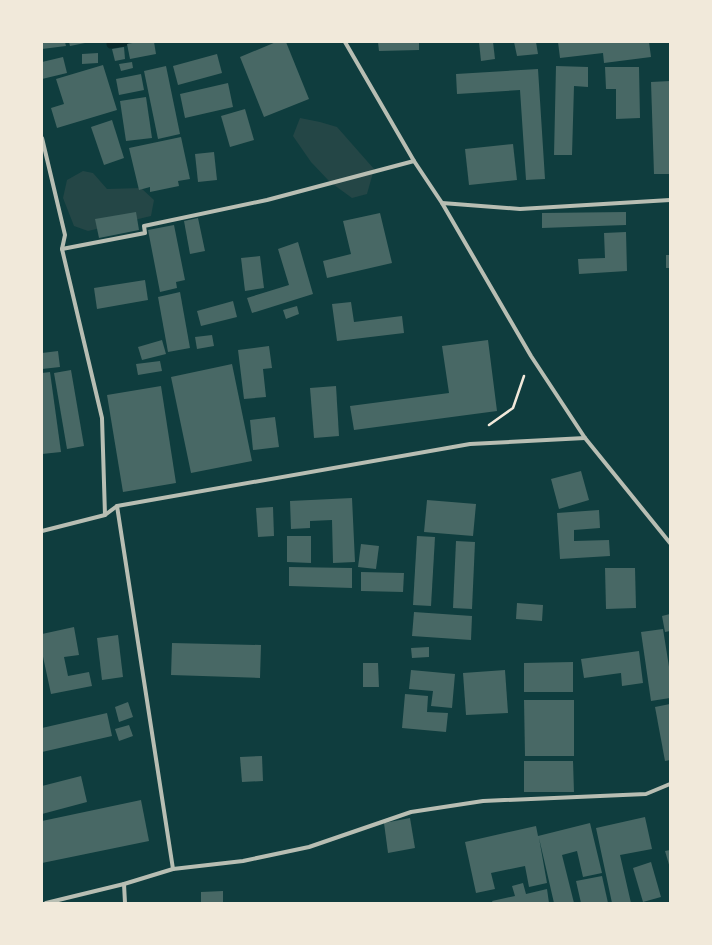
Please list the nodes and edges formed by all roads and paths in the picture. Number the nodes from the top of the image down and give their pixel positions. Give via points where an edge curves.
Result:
1 (345, 42) edge
2 (42, 138) edge
3 (414, 161) junction
4 (670, 200) edge
5 (442, 203) junction
6 (62, 249) junction
7 (531, 356) junction
8 (487, 427) dead end
9 (585, 438) junction
10 (117, 506) junction
11 (105, 515) junction
12 (42, 530) edge
13 (670, 543) edge
14 (670, 784) edge
15 (173, 868) junction
16 (124, 884) junction
17 (46, 903) edge
18 (125, 903) edge

1 - 3 street
2 - 6 street via 65,235
3 - 5 street
3 - 6 street via 267,200 144,226 145,233
4 - 5 street via 520,209
5 - 7 street
6 - 11 street via 102,418
7 - 8 path via 513,408
7 - 9 street
9 - 10 street via 470,444
9 - 13 street
10 - 11 street
10 - 15 street
11 - 12 street
14 - 15 street via 646,794 484,801 411,812 309,847 243,861
15 - 16 street
16 - 17 street
16 - 18 street

